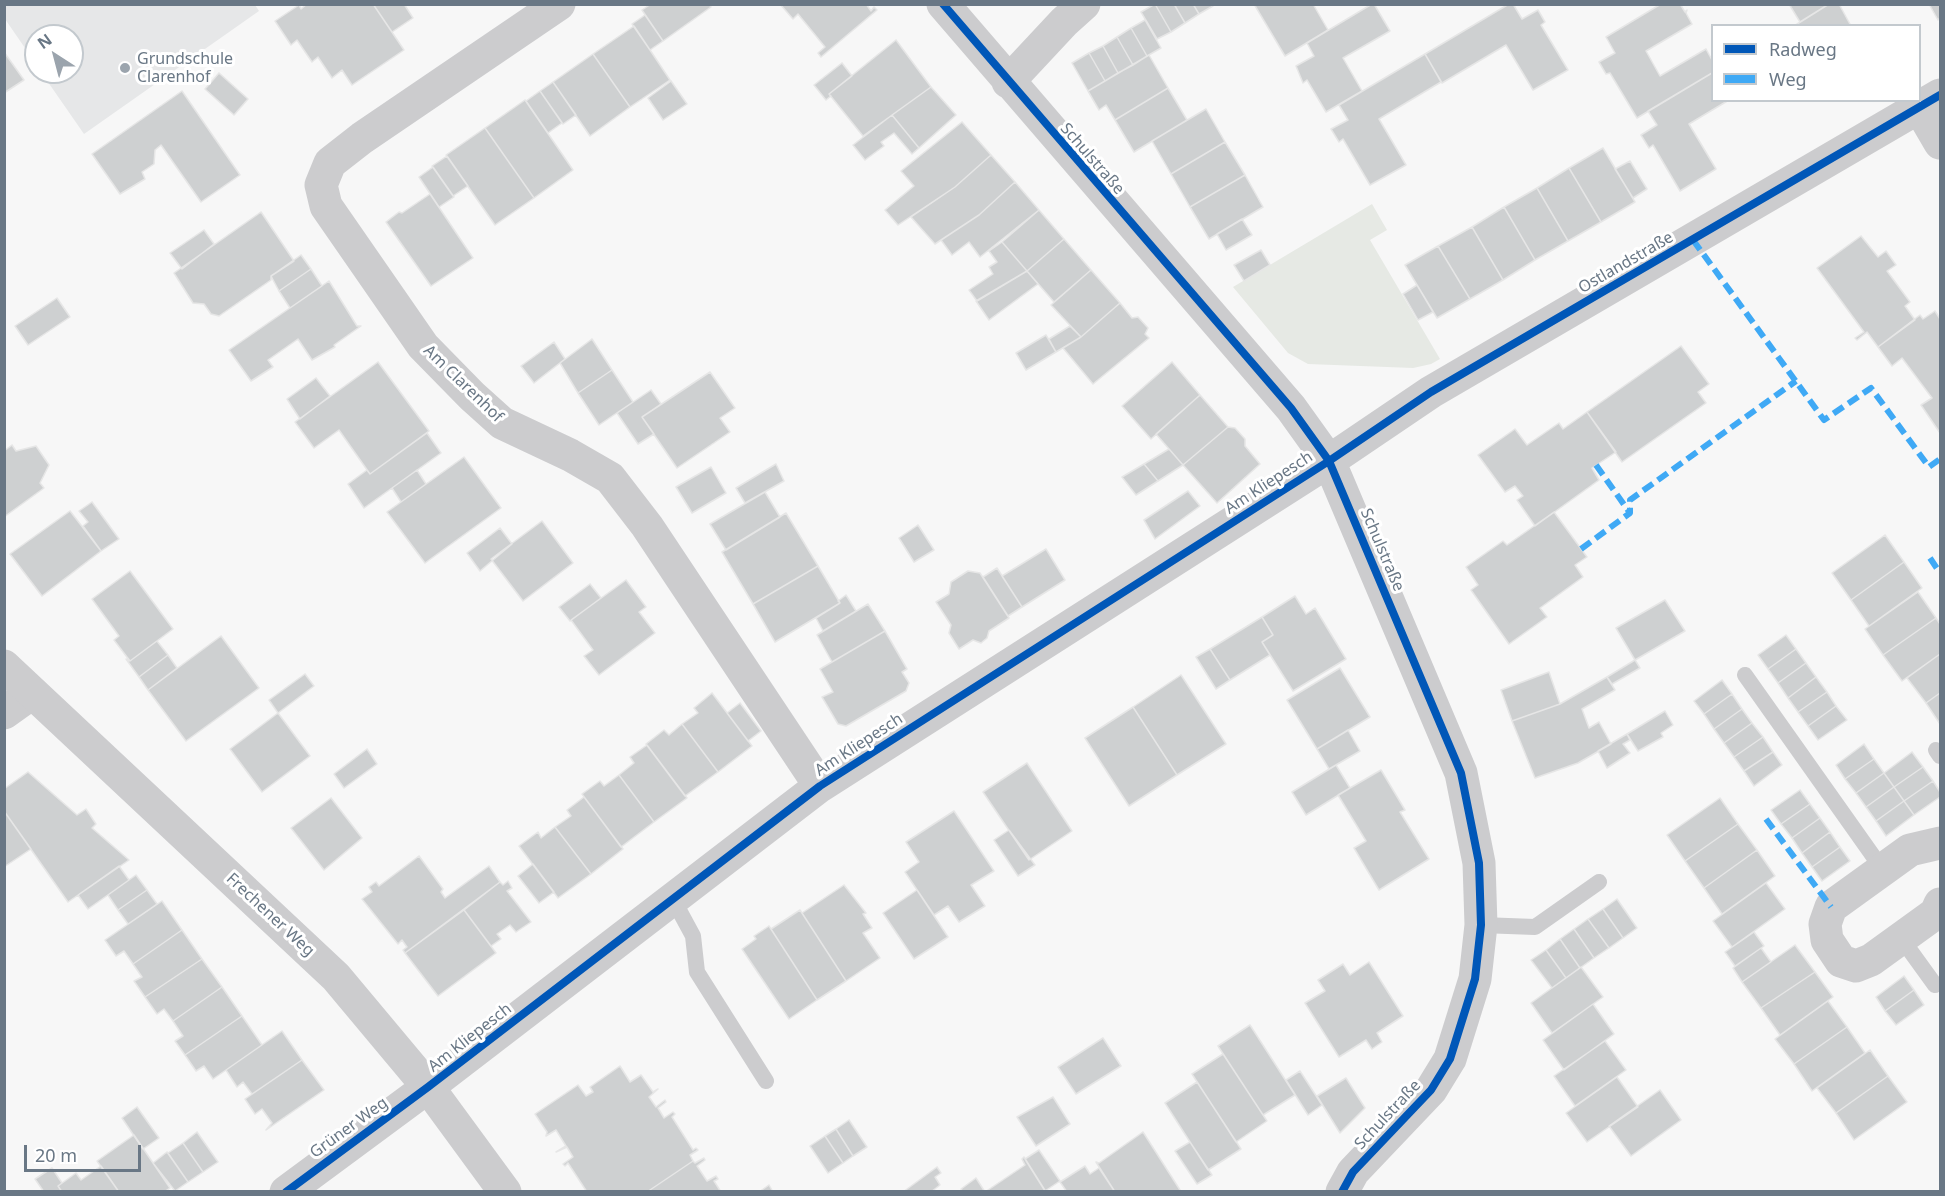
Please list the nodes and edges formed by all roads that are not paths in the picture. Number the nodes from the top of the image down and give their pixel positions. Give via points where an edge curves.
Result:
1 (559, 4) edge
2 (944, 4) edge
3 (1084, 4) edge
4 (1008, 82) junction
5 (1930, 101) edge
6 (1941, 143) edge
7 (1329, 461) junction
8 (4, 666) edge
9 (1745, 675) dead end
10 (32, 693) junction
11 (4, 712) edge
12 (820, 786) junction
13 (1941, 843) edge
14 (1883, 870) junction
15 (1599, 882) dead end
16 (673, 899) junction
17 (1941, 904) edge
18 (1481, 925) junction
19 (1901, 938) junction
20 (1935, 985) dead end
21 (766, 1081) dead end
22 (428, 1087) junction
23 (286, 1191) edge
24 (505, 1191) edge
25 (1341, 1191) edge

1 - 12 street, Am Clarenhof via 330,164 321,185 327,206 423,346 472,396 502,423 610,478 647,526
2 - 4 street, Schulstraße
3 - 4 street
4 - 7 street, Schulstraße via 1291,408
5 - 6 street
5 - 7 street, Ostlandstraße via 1431,392
7 - 12 street, Am Kliepesch
7 - 18 street, Schulstraße via 1461,773 1479,863
8 - 10 street, Frechener Weg
9 - 14 lane
10 - 11 street
10 - 22 street, Frechener Weg via 336,977
12 - 16 street, Am Kliepesch
13 - 14 street via 1910,850
14 - 19 street via 1831,908 1825,924 1827,940 1841,961 1856,966
15 - 18 lane via 1535,927
16 - 21 lane via 693,936 697,972
16 - 22 street, Am Kliepesch
17 - 19 street via 1936,913
18 - 25 street, Schulstraße via 1475,980 1450,1059 1431,1090 1353,1172
19 - 20 lane
22 - 23 street, Grüner Weg
22 - 24 street, Frechener Weg

